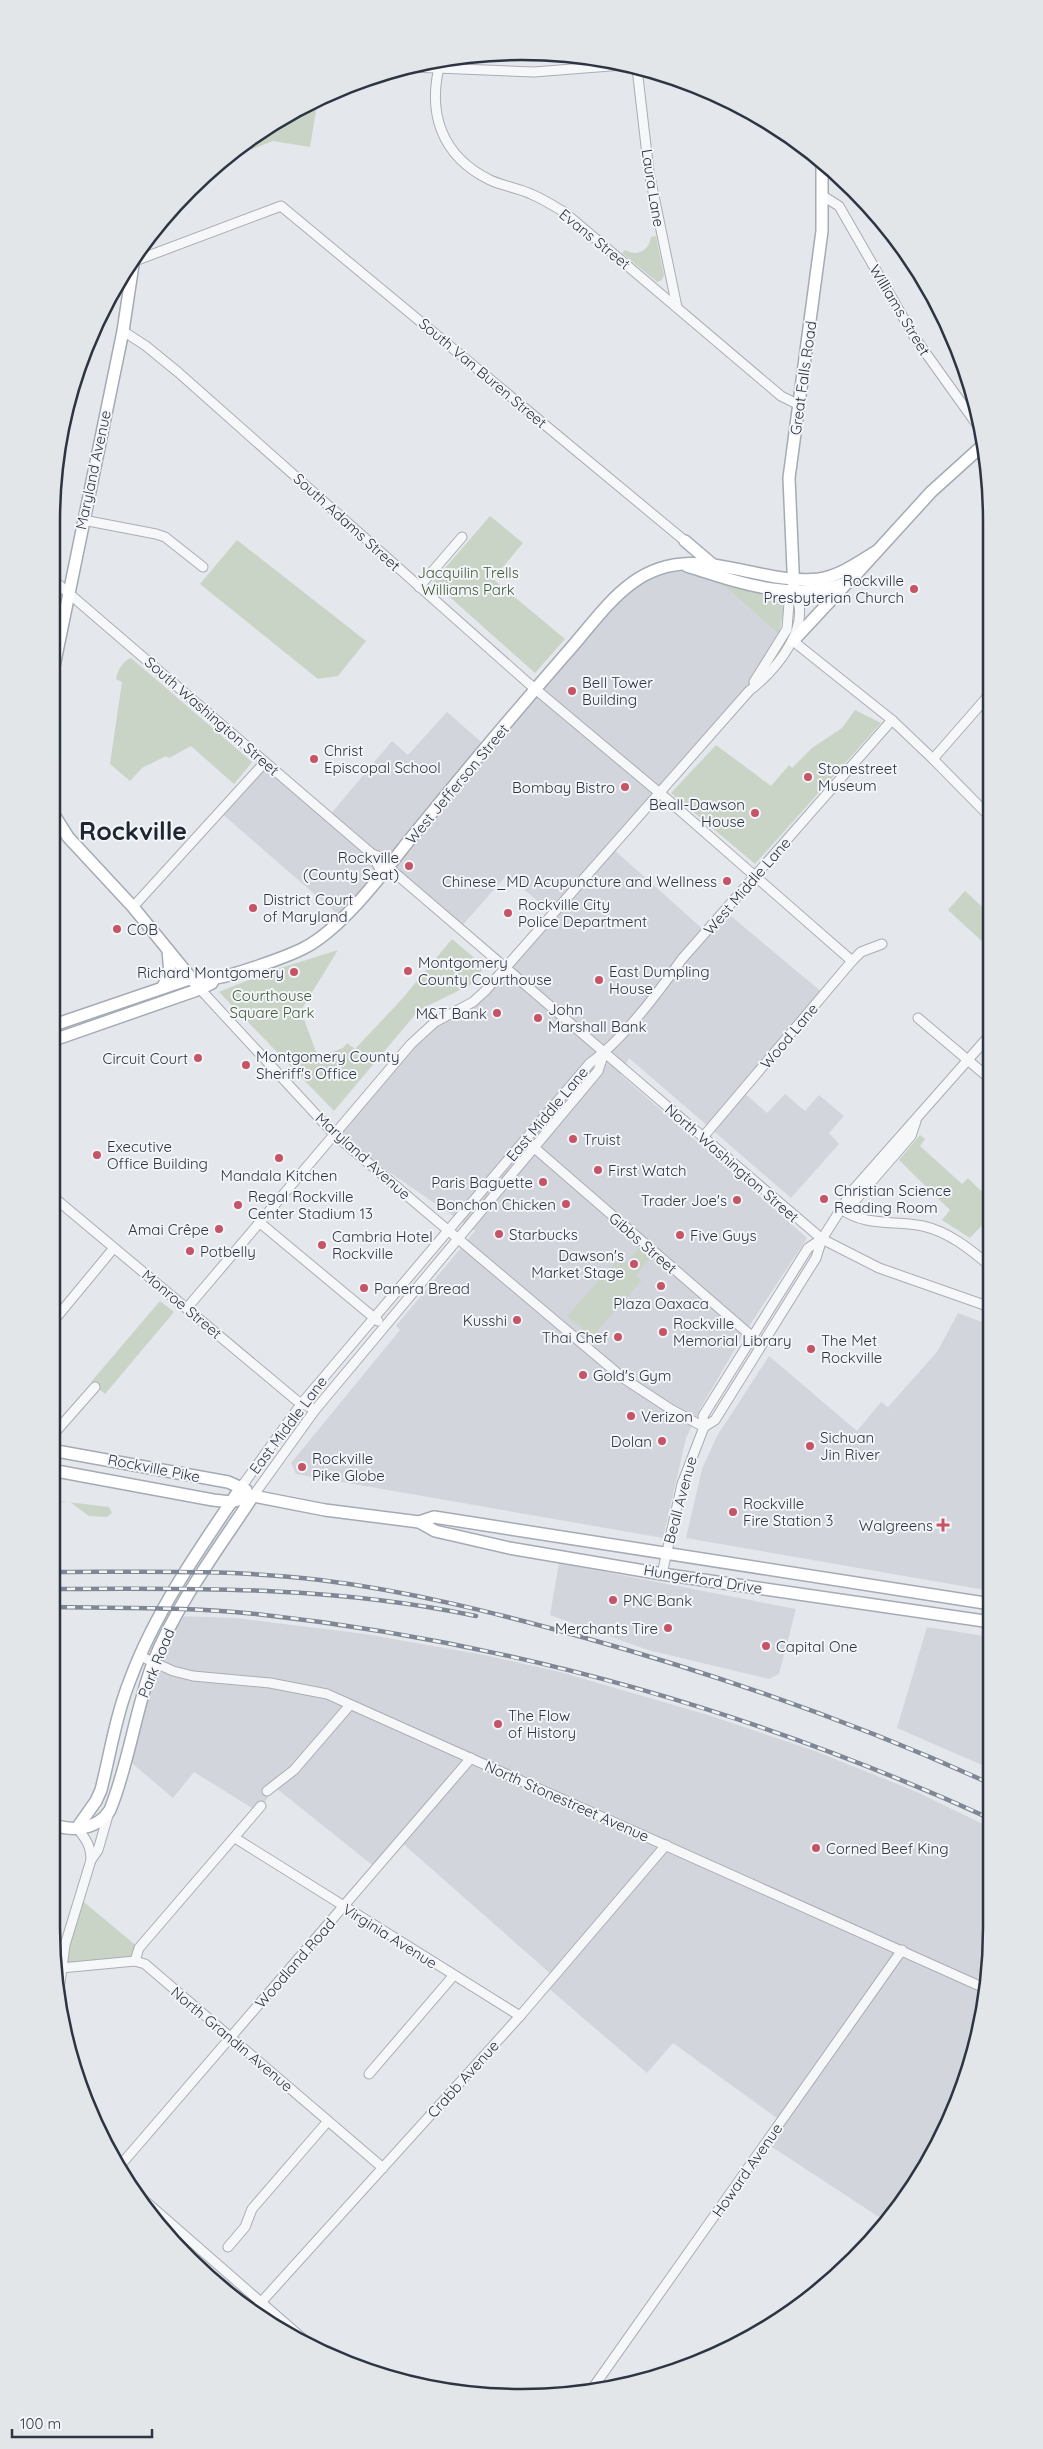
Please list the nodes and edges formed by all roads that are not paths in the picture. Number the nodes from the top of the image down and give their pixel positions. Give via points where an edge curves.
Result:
1 (454, 65) edge
2 (599, 67) edge
3 (439, 68) edge
4 (639, 75) edge
5 (822, 172) edge
6 (823, 196) junction
7 (145, 256) edge
8 (131, 277) edge
9 (677, 307) junction
10 (123, 331) junction
11 (799, 405) junction
12 (970, 415) edge
13 (977, 450) edge
14 (83, 520) junction
15 (462, 537) dead end
16 (685, 541) junction
17 (877, 551) junction
18 (712, 564) junction
19 (677, 565) junction
20 (203, 567) dead end
21 (794, 578) junction
22 (849, 582) junction
23 (60, 586) edge
24 (419, 587) junction
25 (794, 592) junction
26 (69, 593) junction
27 (60, 637) edge
28 (793, 641) junction
29 (536, 689) junction
30 (749, 692) junction
31 (983, 702) edge
32 (892, 720) junction
33 (933, 758) junction
34 (265, 762) junction
35 (660, 794) junction
36 (983, 810) edge
37 (60, 824) edge
38 (372, 854) junction
39 (388, 867) junction
40 (755, 877) junction
41 (133, 907) junction
42 (882, 944) dead end
43 (168, 950) junction
44 (852, 961) junction
45 (505, 968) junction
46 (192, 978) junction
47 (214, 978) junction
48 (162, 988) junction
49 (200, 989) junction
50 (918, 1018) dead end
51 (60, 1023) edge
52 (60, 1038) edge
53 (983, 1043) edge
54 (604, 1053) junction
55 (968, 1060) junction
56 (983, 1073) edge
57 (334, 1134) junction
58 (703, 1137) junction
59 (525, 1140) junction
60 (533, 1147) junction
61 (60, 1203) edge
62 (842, 1208) junction
63 (259, 1222) junction
64 (449, 1230) junction
65 (458, 1237) junction
66 (822, 1238) junction
67 (113, 1249) junction
68 (983, 1260) edge
69 (983, 1305) edge
70 (187, 1308) junction
71 (60, 1313) edge
72 (374, 1318) junction
73 (385, 1326) junction
74 (752, 1338) junction
75 (763, 1344) junction
76 (95, 1387) dead end
77 (302, 1403) junction
78 (315, 1410) junction
79 (60, 1427) edge
80 (704, 1427) junction
81 (60, 1452) edge
82 (60, 1472) edge
83 (242, 1486) junction
84 (252, 1496) junction
85 (231, 1502) junction
86 (419, 1522) junction
87 (666, 1554) junction
88 (662, 1574) junction
89 (983, 1603) edge
90 (983, 1621) edge
91 (140, 1656) junction
92 (153, 1663) junction
93 (350, 1704) junction
94 (471, 1758) junction
95 (267, 1791) dead end
96 (261, 1806) dead end
97 (110, 1810) junction
98 (60, 1825) edge
99 (77, 1828) junction
100 (234, 1838) junction
101 (666, 1845) junction
102 (91, 1860) junction
103 (343, 1907) junction
104 (902, 1950) junction
105 (135, 1961) junction
106 (62, 1964) edge
107 (61, 1968) edge
108 (454, 1976) junction
109 (979, 1986) edge
110 (520, 2016) junction
111 (231, 2037) junction
112 (369, 2074) dead end
113 (328, 2121) junction
114 (124, 2161) edge
115 (383, 2168) junction
116 (166, 2221) edge
117 (228, 2248) dead end
118 (254, 2303) edge
119 (257, 2306) edge
120 (597, 2383) edge

1 - 2 street via 534,72
3 - 9 street, Evans Street via 435,85 437,120 445,139 464,163 491,180 531,194 564,212
4 - 9 street, Laura Lane via 648,172
5 - 6 main road, Great Falls Road
6 - 11 main road, Great Falls Road via 817,274
6 - 12 street, Williams Street via 839,206 914,338
7 - 16 street, South Van Buren Street via 281,206
8 - 10 main road, Maryland Avenue
9 - 11 street, Evans Street via 781,396
10 - 14 main road, Maryland Avenue
10 - 24 street, South Adams Street via 179,373
11 - 21 main road, Great Falls Road via 790,478
13 - 17 main road via 931,492
14 - 20 street via 165,537
14 - 26 main road, Maryland Avenue
15 - 24 street
16 - 18 main road
16 - 19 main road via 686,554
17 - 21 main road, West Jefferson Street via 837,573 820,578
17 - 22 main road
18 - 19 main road, West Jefferson Street
18 - 21 main road, West Jefferson Street
19 - 25 main road via 769,590
19 - 29 main road, West Jefferson Street via 652,572 627,588
21 - 25 main road, Great Falls Road
22 - 25 main road via 831,589
22 - 28 main road
23 - 26 street, South Washington Street
24 - 29 street, South Adams Street
25 - 28 street via 800,602 798,631
25 - 30 street via 789,603 788,629
26 - 27 main road, Maryland Avenue
26 - 34 street, South Washington Street
28 - 30 street
28 - 32 street
29 - 35 street, South Adams Street
29 - 39 main road, West Jefferson Street
30 - 35 street
31 - 33 street
32 - 33 street
32 - 40 street, West Middle Lane
33 - 36 street
34 - 38 street, South Washington Street
34 - 41 street
35 - 40 street, South Adams Street
35 - 45 street
37 - 41 main road, Maryland Avenue
38 - 39 street, South Washington Street
38 - 39 street, South Washington Street
39 - 45 street, South Washington Street
39 - 47 main road, West Jefferson Street via 336,924 306,948 278,960
40 - 44 street, South Adams Street
40 - 54 street, West Middle Lane
41 - 43 main road, Maryland Avenue
42 - 44 street, Wood Lane via 862,952
43 - 46 main road, Maryland Avenue
43 - 48 main road via 170,974
44 - 58 street, Wood Lane
45 - 54 street, North Washington Street
45 - 57 street via 473,1002 425,1030
46 - 47 main road, West Jefferson Street
46 - 48 main road, West Jefferson Street
46 - 49 main road, Maryland Avenue
47 - 49 main road, West Jefferson Street via 212,984
48 - 51 main road, West Jefferson Street
49 - 52 main road, West Jefferson Street
49 - 57 street, Maryland Avenue
50 - 55 street
53 - 55 street, Beall Avenue
54 - 58 street, North Washington Street
54 - 59 street, East Middle Lane via 590,1064
54 - 60 street, East Middle Lane via 598,1071
55 - 56 street
55 - 62 street, Beall Avenue via 916,1121 911,1136 853,1203
57 - 63 street
57 - 64 street, Maryland Avenue
58 - 66 street, North Washington Street
59 - 60 street, Gibbs Street
59 - 64 street, East Middle Lane
60 - 65 street, East Middle Lane
60 - 74 street, Gibbs Street
61 - 67 street, Monroe Street
62 - 66 street, Beall Avenue
62 - 68 street via 863,1220 924,1226 938,1231 961,1242
63 - 70 street
63 - 72 street
64 - 65 street, Maryland Avenue
64 - 72 street, East Middle Lane
65 - 73 street, East Middle Lane
65 - 80 street, Maryland Avenue via 629,1382
66 - 69 street, North Washington Street via 878,1268
66 - 74 street, Beall Avenue via 808,1248
66 - 75 street, Beall Avenue via 816,1258
67 - 70 street, Monroe Street
67 - 71 street
70 - 77 street, Monroe Street
72 - 73 street
72 - 77 street, East Middle Lane
73 - 78 street, East Middle Lane
74 - 75 street, Gibbs Street
74 - 80 street, Beall Avenue via 703,1416
75 - 80 street, Beall Avenue via 715,1420
76 - 79 street
77 - 78 street, Monroe Street
77 - 83 street, East Middle Lane
78 - 84 street, East Middle Lane
80 - 87 street, Beall Avenue via 682,1484
81 - 83 main road, Rockville Pike
82 - 85 main road, Rockville Pike
83 - 84 main road
83 - 85 main road, East Middle Lane
84 - 85 main road, Hungerford Drive
84 - 86 main road, Hungerford Drive via 325,1510
84 - 92 main road, Park Road via 176,1616
85 - 91 main road, Park Road via 170,1597
86 - 87 main road, Hungerford Drive via 434,1517
86 - 88 main road, Hungerford Drive via 435,1531 508,1548
87 - 88 street, Beall Avenue
87 - 89 main road, Hungerford Drive
88 - 90 main road, Hungerford Drive
91 - 92 street, North Stonestreet Avenue
91 - 99 main road, Park Road via 129,1682 101,1790
92 - 93 street, North Stonestreet Avenue via 193,1676 305,1689
92 - 97 main road, Park Road
93 - 94 street, North Stonestreet Avenue
93 - 95 street via 294,1770
94 - 101 street, North Stonestreet Avenue
94 - 103 street, Woodland Road
96 - 100 street
97 - 99 main road via 90,1828
97 - 102 street via 98,1850
98 - 99 main road
99 - 102 street via 88,1841
100 - 103 street, Virginia Avenue
100 - 105 street via 139,1948
101 - 104 street, North Stonestreet Avenue
101 - 110 street, Crabb Avenue
102 - 106 street
103 - 108 street, Virginia Avenue
103 - 111 street, Woodland Road
104 - 109 street, North Stonestreet Avenue
104 - 120 street, Howard Avenue
105 - 107 street
105 - 111 street, North Grandin Avenue via 145,1964
108 - 110 street, Virginia Avenue
108 - 112 street
110 - 115 street, Crabb Avenue
111 - 113 street, North Grandin Avenue
111 - 114 street, Woodland Road
113 - 115 street, North Grandin Avenue
113 - 117 street via 252,2209 245,2227
115 - 119 street, Crabb Avenue
116 - 118 street

